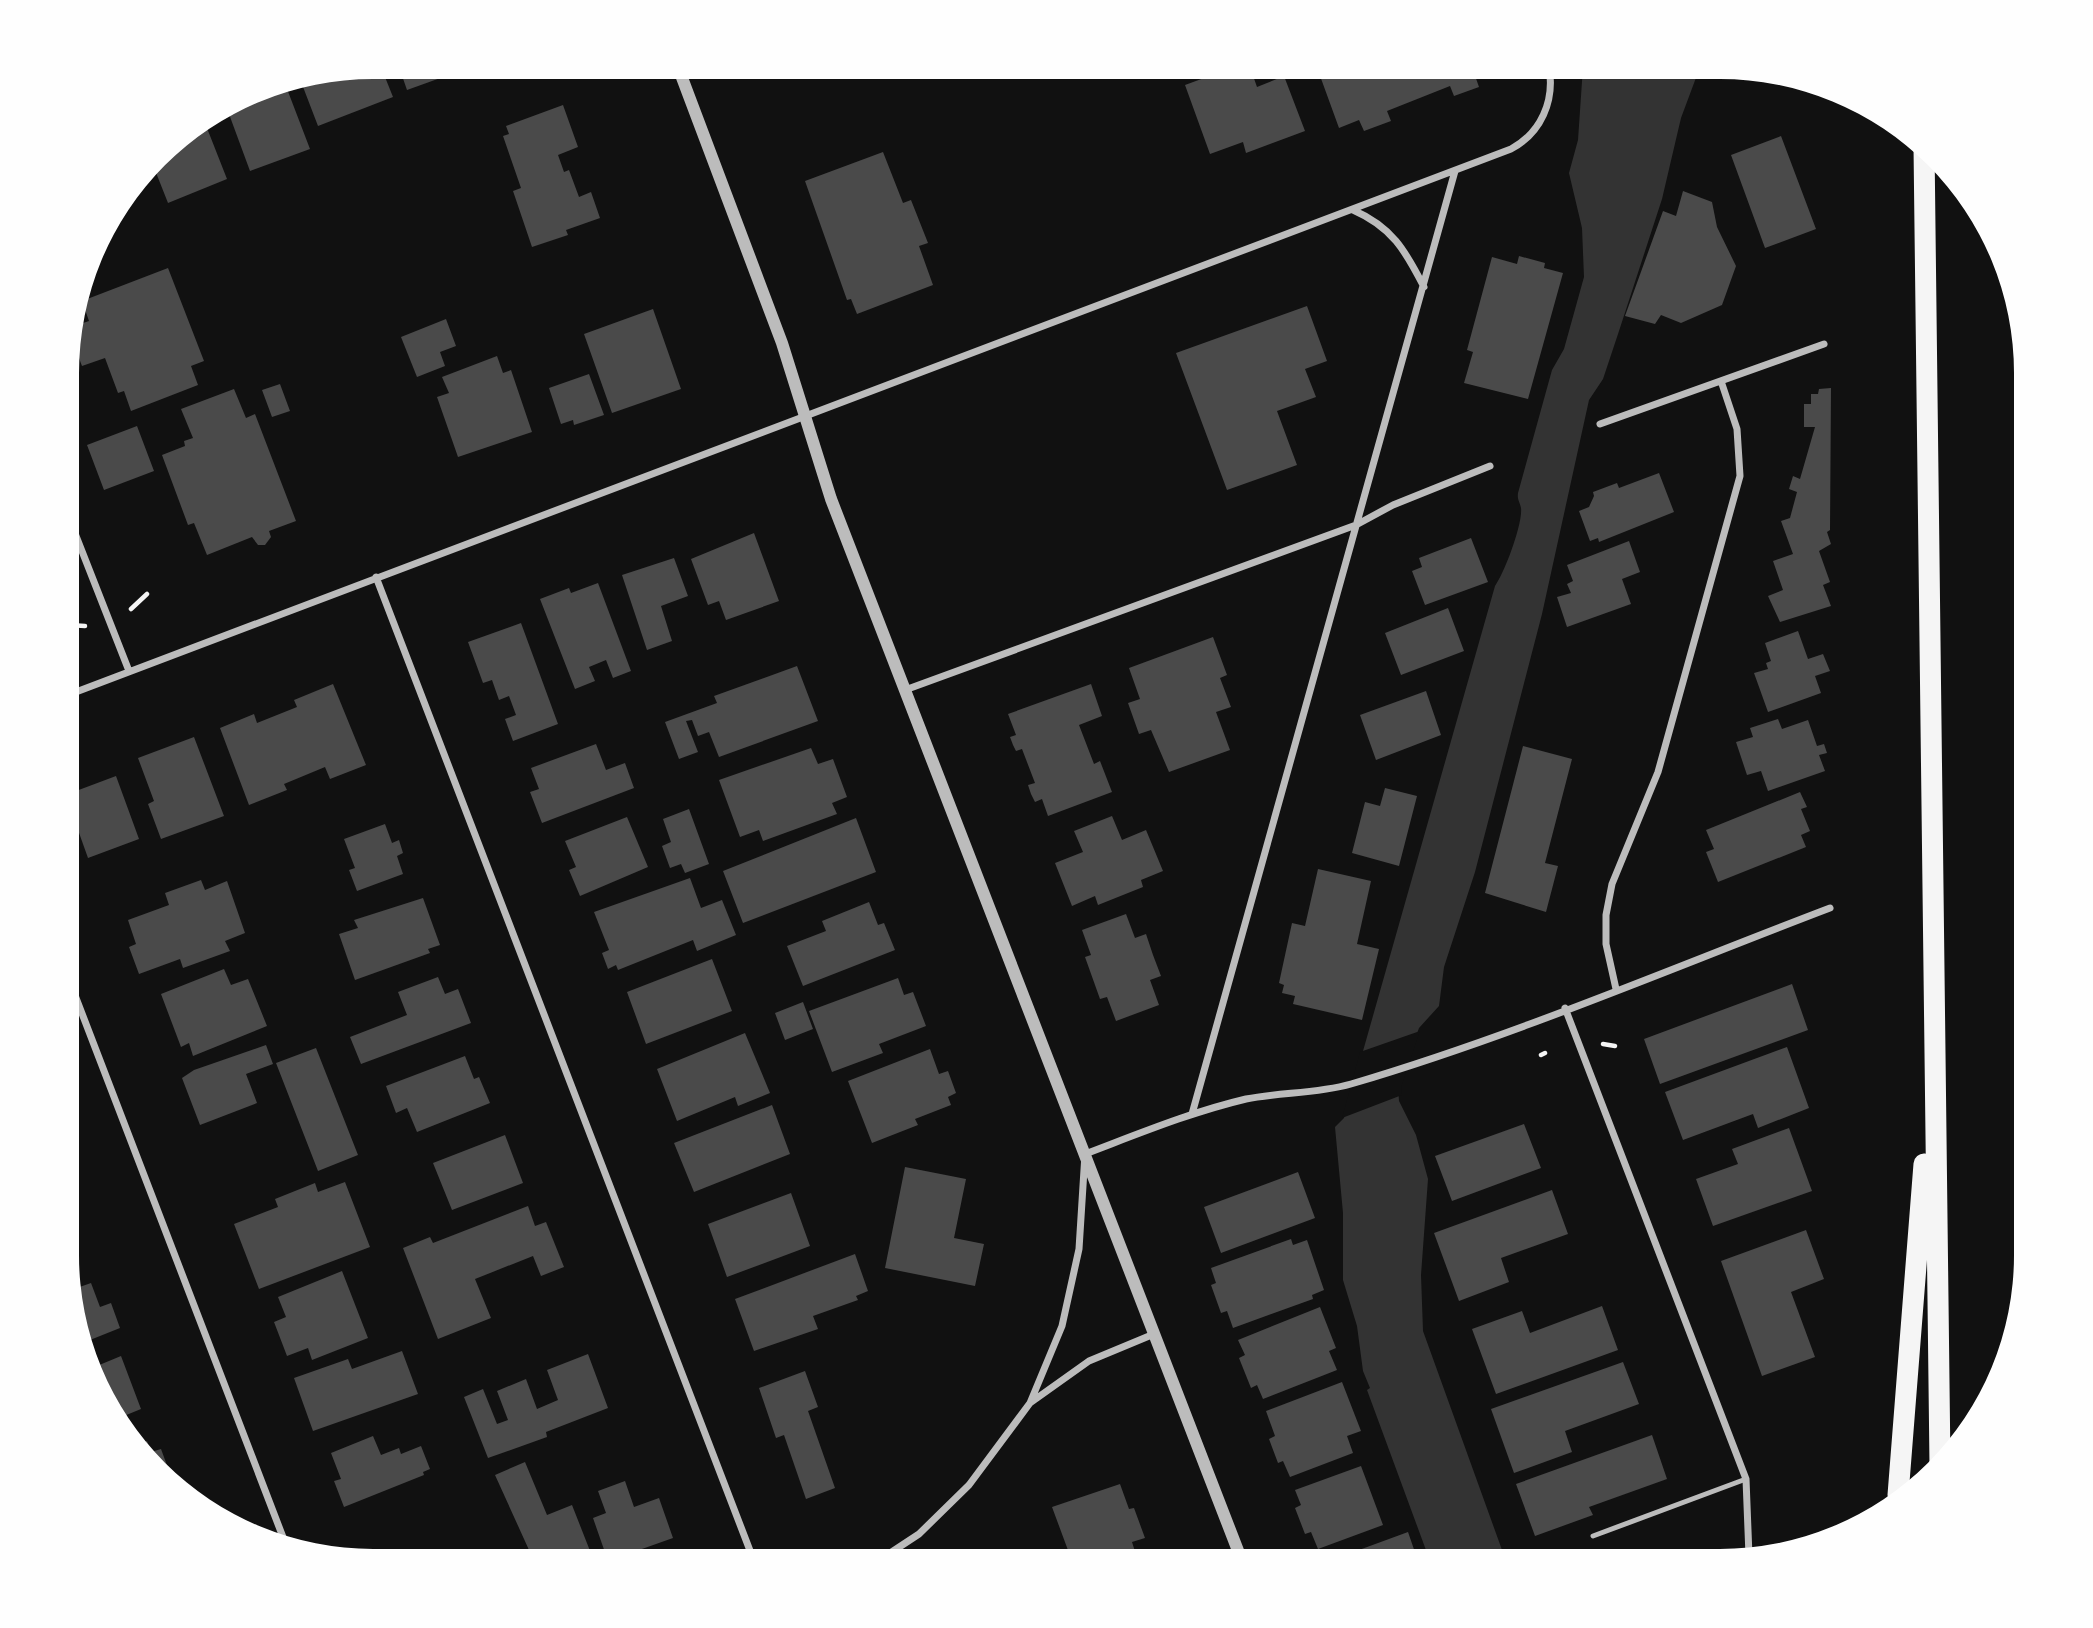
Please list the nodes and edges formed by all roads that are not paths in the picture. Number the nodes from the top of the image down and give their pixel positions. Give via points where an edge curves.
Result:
1 (683, 79) edge
2 (1549, 79) edge
3 (1924, 161) edge
4 (1455, 171) junction
5 (1353, 210) junction
6 (1424, 287) junction
7 (1824, 344) dead end
8 (1721, 381) junction
9 (804, 415) junction
10 (1600, 424) dead end
11 (1490, 466) dead end
12 (1356, 525) junction
13 (79, 544) edge
14 (376, 577) junction
15 (129, 671) junction
16 (905, 690) junction
17 (79, 691) edge
18 (1830, 908) dead end
19 (1616, 989) junction
20 (79, 1006) edge
21 (1565, 1008) junction
22 (1935, 1030) junction
23 (1192, 1115) junction
24 (1085, 1154) junction
25 (1154, 1334) junction
26 (1030, 1403) junction
27 (1940, 1450) edge
28 (1746, 1479) junction
29 (1899, 1488) edge
30 (282, 1535) edge
31 (1593, 1536) dead end
32 (1749, 1548) edge
33 (749, 1549) edge
34 (896, 1549) edge
35 (1237, 1549) edge

1 - 9 street via 782,343
2 - 4 street via 1547,109 1522,143
3 - 22 highway
4 - 5 street
4 - 6 street
5 - 6 street via 1389,232
5 - 9 street
6 - 12 street
7 - 8 street
8 - 10 street
8 - 19 street via 1737,429 1740,476 1658,772 1612,884 1605,944
9 - 14 street
9 - 16 street via 831,499
11 - 12 street
12 - 16 street
12 - 23 street
13 - 15 street
14 - 15 street
14 - 33 street
15 - 17 street
16 - 24 street
18 - 19 street
19 - 21 street
20 - 30 street
21 - 23 street via 1352,1084 1315,1093 1248,1099
21 - 28 street
22 - 27 highway
22 - 29 highway
23 - 24 street
24 - 25 street
24 - 26 street via 1079,1249 1072,1282 1062,1326
25 - 26 street via 1088,1361
25 - 35 street
26 - 34 street via 969,1485 919,1534
28 - 31 lane
28 - 32 street

